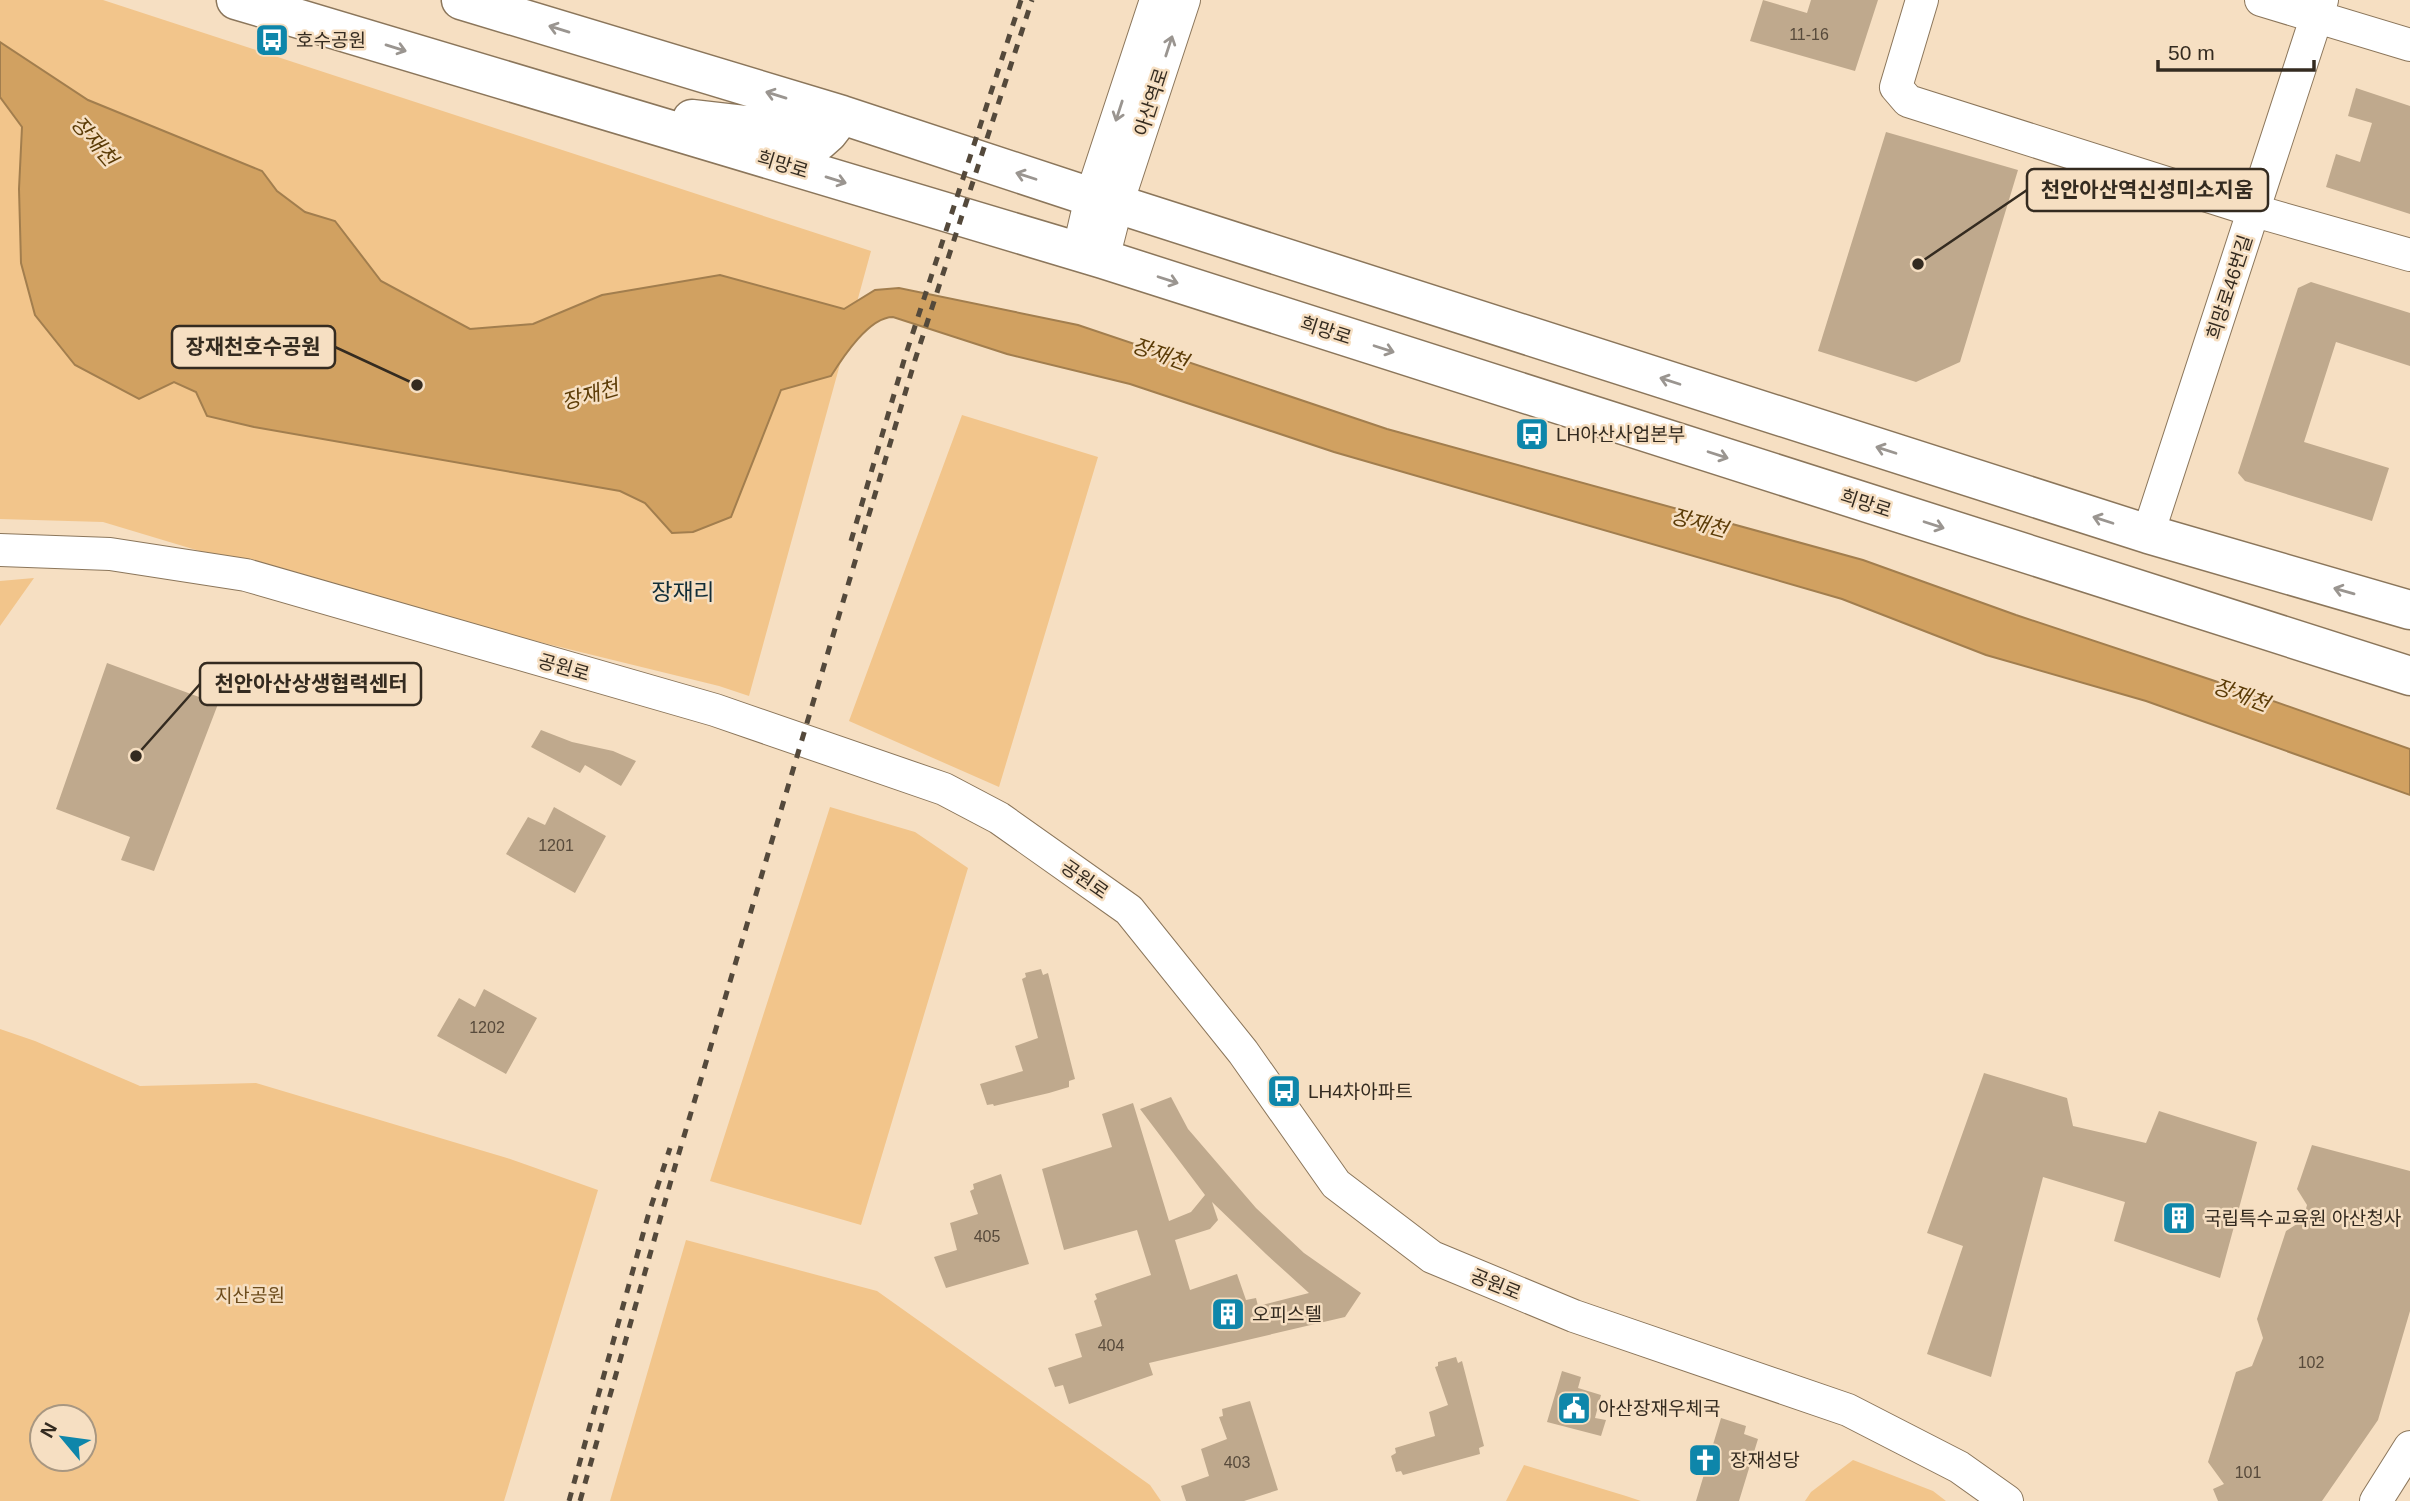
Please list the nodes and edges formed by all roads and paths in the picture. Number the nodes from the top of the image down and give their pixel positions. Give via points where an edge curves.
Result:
1 (236, 0) edge
2 (461, 0) edge
3 (1156, 0) edge
4 (1184, 0) edge
5 (1922, 0) edge
6 (2261, 0) edge
7 (2319, 8) edge
8 (2410, 45) edge
9 (842, 115) junction
10 (630, 118) junction
11 (1104, 200) junction
12 (2255, 211) junction
13 (2410, 255) edge
14 (1090, 256) junction
15 (2148, 534) junction
16 (0, 550) edge
17 (2410, 610) edge
18 (2410, 676) edge
19 (2410, 1447) edge
20 (2007, 1501) edge
21 (2376, 1501) edge

1 -> 10 main road, 희망로
9 -> 2 main road
3 -> 11 street, 아산역로
11 -> 4 street, 아산역로
5 - 12 street via 1896,87 1908,101
6 - 7 street
7 - 8 street
7 - 12 street, 희망로46번길
9 - 10 main road via 820,141 716,120
11 -> 9 main road
10 -> 14 main road, 희망로
11 - 14 street
15 -> 11 main road
12 - 13 street
12 - 15 street, 희망로46번길
14 -> 18 main road, 희망로
17 -> 15 main road
16 - 20 street, 공원로 via 110,554 246,575 715,710 944,789 999,818 1129,910 1243,1052 1336,1184 1432,1257 1574,1316 1848,1410 1959,1467
19 - 21 street

